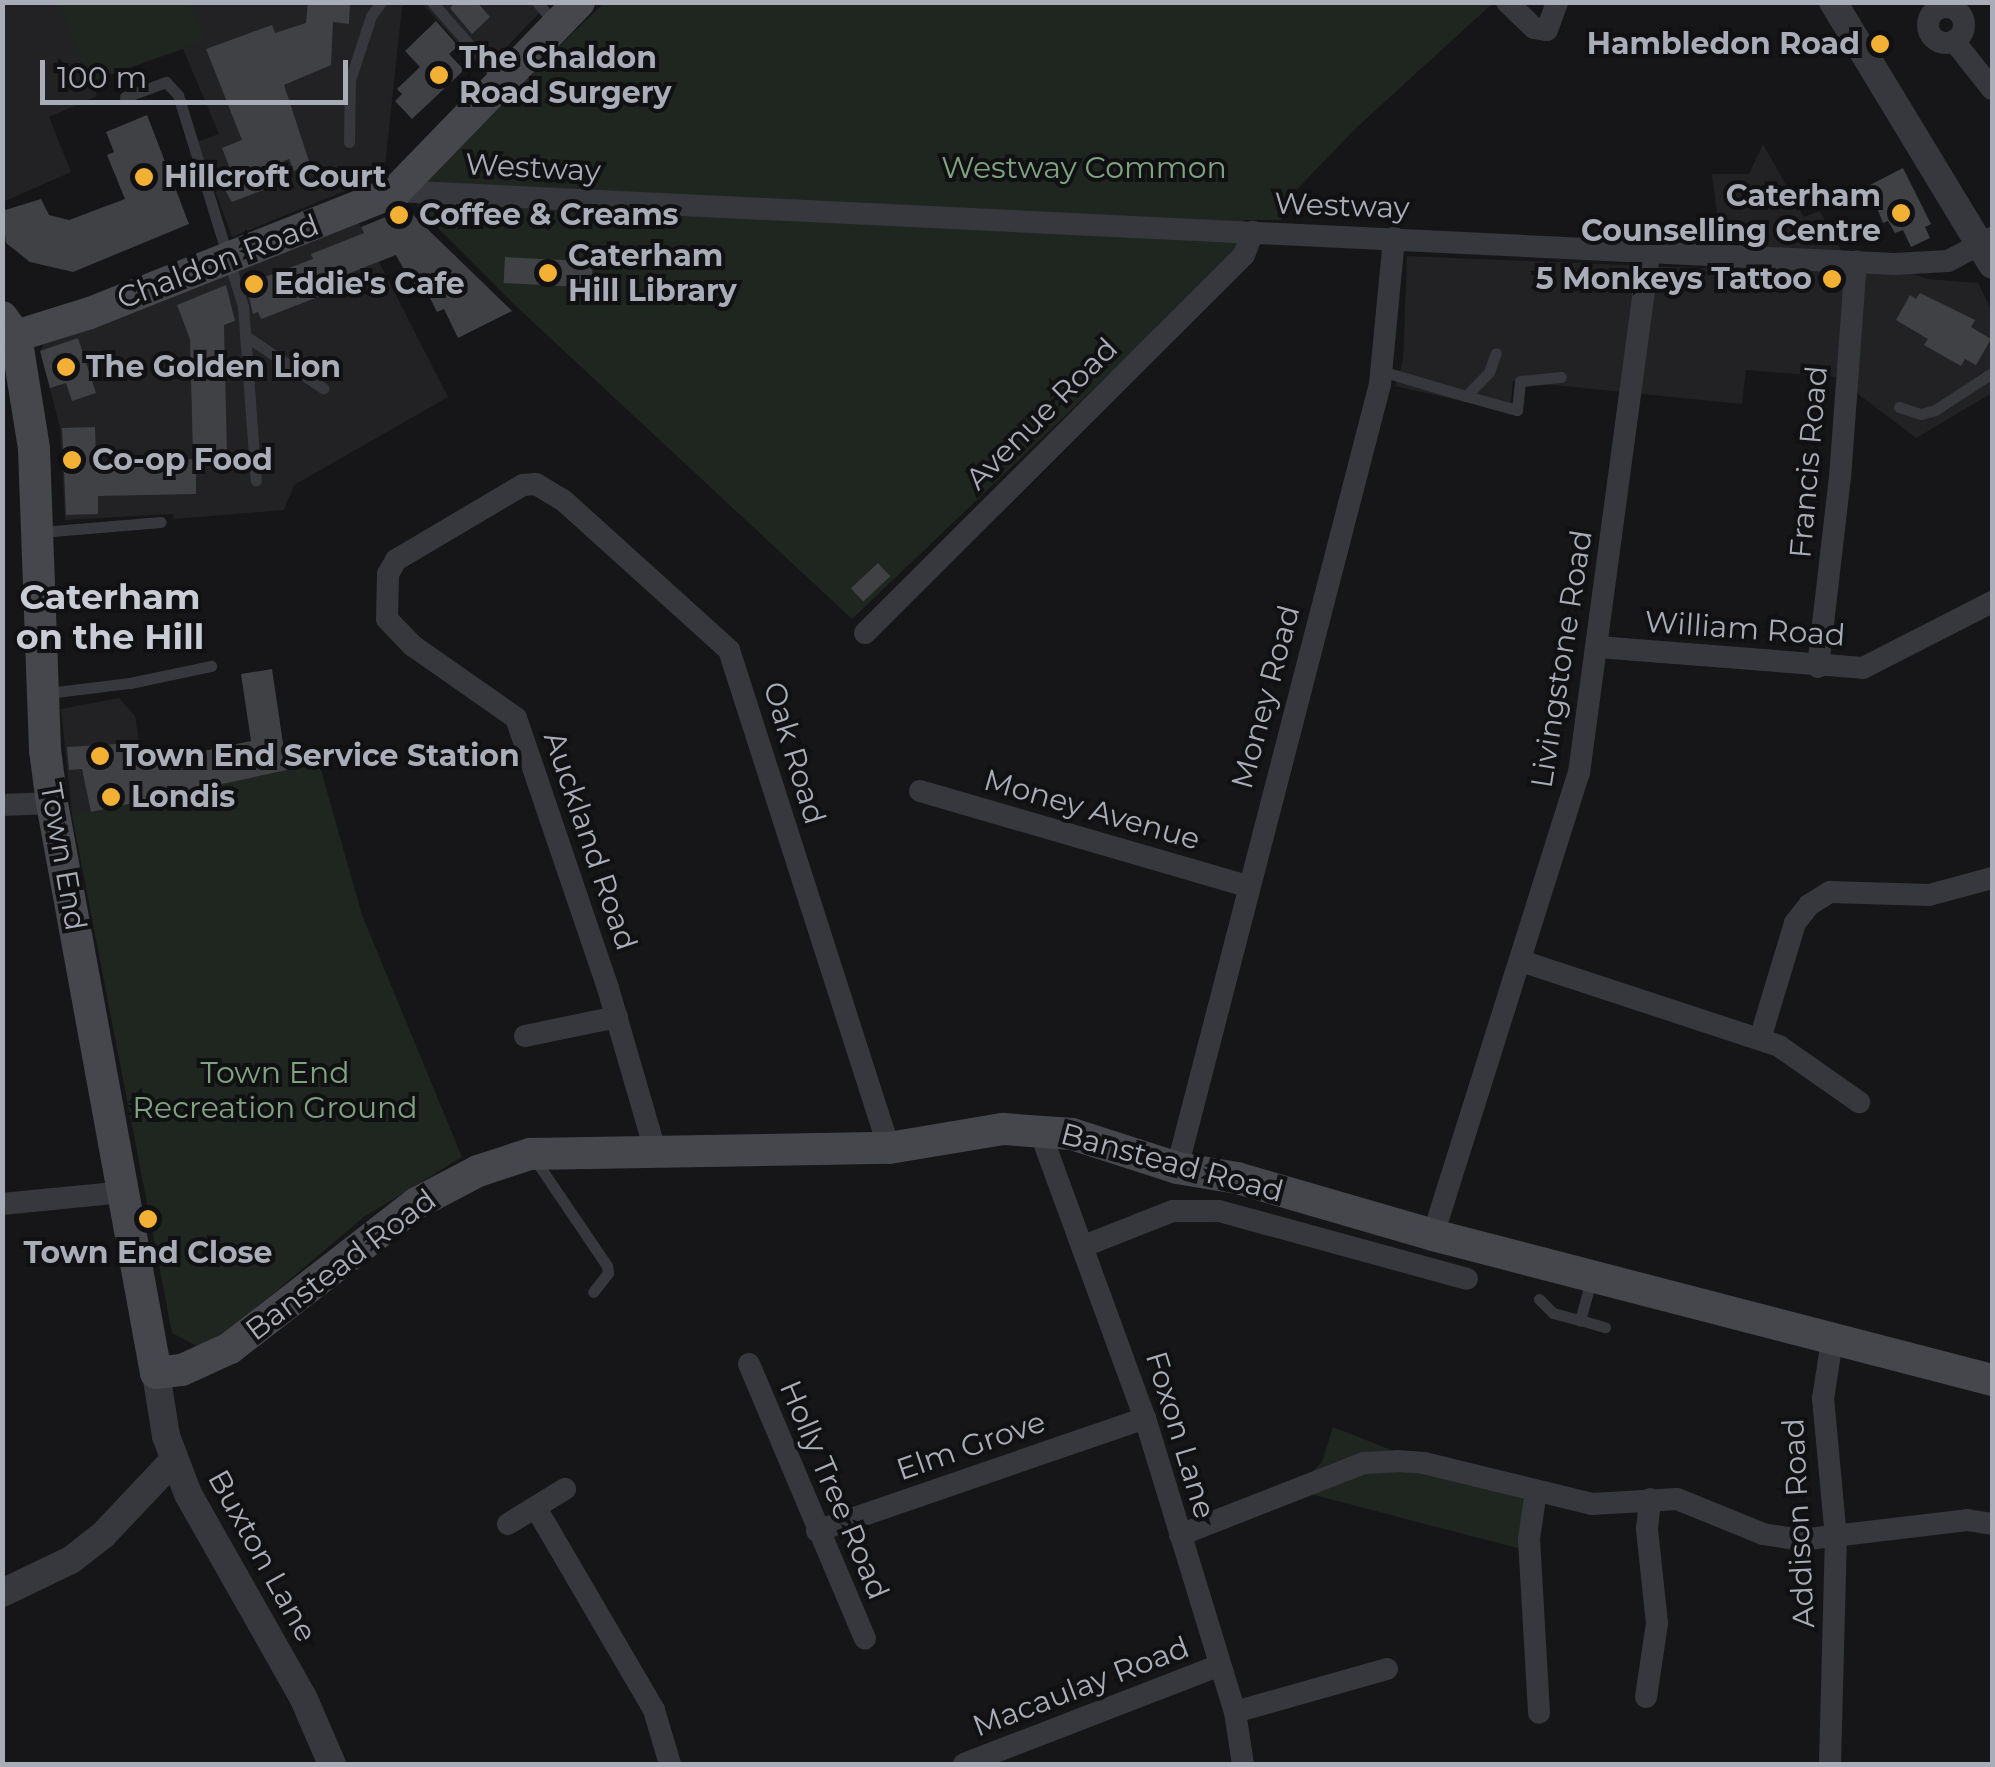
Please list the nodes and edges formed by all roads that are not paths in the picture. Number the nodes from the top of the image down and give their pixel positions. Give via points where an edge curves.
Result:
1 (381, 2) edge
2 (432, 2) edge
3 (1508, 2) edge
4 (1557, 2) edge
5 (1833, 2) edge
6 (1933, 6) edge
7 (557, 10) edge
8 (501, 82) junction
9 (1992, 88) edge
10 (125, 97) dead end
11 (348, 142) dead end
12 (396, 191) junction
13 (1253, 232) junction
14 (1394, 238) junction
15 (1989, 249) edge
16 (1649, 254) junction
17 (227, 260) junction
18 (1856, 262) junction
19 (9, 326) edge
20 (247, 337) junction
21 (1496, 352) dead end
22 (1381, 371) junction
23 (1992, 373) edge
24 (1562, 377) dead end
25 (323, 388) dead end
26 (1466, 396) junction
27 (1899, 407) dead end
28 (256, 480) dead end
29 (507, 494) joint
30 (161, 522) dead end
31 (37, 532) junction
32 (1992, 602) edge
33 (864, 633) dead end
34 (1598, 647) junction
35 (211, 666) dead end
36 (1818, 667) junction
37 (42, 693) junction
38 (920, 791) dead end
39 (52, 803) junction
40 (2, 805) edge
41 (1992, 878) edge
42 (1247, 886) junction
43 (1522, 961) junction
44 (617, 1017) junction
45 (525, 1036) dead end
46 (1760, 1039) junction
47 (1860, 1102) dead end
48 (1039, 1129) junction
49 (888, 1148) junction
50 (654, 1150) junction
51 (530, 1154) junction
52 (1176, 1168) junction
53 (125, 1192) junction
54 (2, 1204) edge
55 (1433, 1235) junction
56 (1084, 1246) junction
57 (1592, 1276) junction
58 (1467, 1279) dead end
59 (594, 1292) dead end
60 (1539, 1299) dead end
61 (1580, 1320) junction
62 (1605, 1327) dead end
63 (1832, 1340) junction
64 (749, 1364) dead end
65 (156, 1373) junction
66 (1992, 1380) edge
67 (1145, 1418) junction
68 (174, 1460) junction
69 (565, 1489) dead end
70 (1536, 1491) junction
71 (1650, 1499) junction
72 (536, 1508) junction
73 (508, 1524) dead end
74 (1992, 1524) edge
75 (817, 1530) junction
76 (1180, 1535) junction
77 (1836, 1538) junction
78 (2, 1593) edge
79 (865, 1638) dead end
80 (1220, 1665) junction
81 (1387, 1669) dead end
82 (1646, 1696) dead end
83 (1236, 1712) junction
84 (1538, 1713) dead end
85 (332, 1764) edge
86 (670, 1764) edge
87 (964, 1764) edge
88 (1243, 1764) edge
89 (1830, 1764) edge

1 - 11 lane via 370,16 350,80
2 - 8 lane
3 - 4 street via 1550,38
5 - 15 street via 1959,215
6 - 9 street via 1960,14 1962,32 1954,41
7 - 8 main road, Chaldon Road
8 - 12 main road, Chaldon Road
10 - 17 lane via 166,82 178,95
12 - 13 street, Westway
12 - 17 main road, Chaldon Road via 365,213
13 - 14 street, Westway
13 - 33 street, Avenue Road via 1244,256
14 - 16 street, Westway
14 - 22 street, Money Road
15 - 18 street, Westway via 1922,265
16 - 18 street, Westway
16 - 34 street, Livingstone Road
17 - 19 main road, Chaldon Road
17 - 20 lane
18 - 36 street, Francis Road
19 - 31 main road, Town End via 34,449
20 - 25 lane
20 - 28 lane
21 - 26 lane via 1489,372
22 - 26 lane
22 - 42 street, Money Road
23 - 27 lane via 1934,410 1921,414
24 - 26 lane via 1520,381 1516,410
29 - 44 street, Auckland Road via 396,560 388,574 386,618 413,646 516,718
29 - 49 street, Oak Road via 522,485 548,488 729,650
30 - 31 lane
31 - 37 main road, Town End
32 - 36 street, William Road via 1863,668
34 - 36 street, William Road
34 - 43 street, Livingstone Road via 1579,773
35 - 37 lane
37 - 39 main road, Town End
38 - 42 street, Money Avenue
39 - 40 street
39 - 53 main road, Town End
41 - 46 street via 1928,895 1830,892 1810,905 1796,923
42 - 52 street, Money Road
43 - 46 street
43 - 55 street, Livingstone Road
44 - 45 street
44 - 50 street, Auckland Road
46 - 47 street
48 - 49 main road, Banstead Road via 1003,1128
48 - 52 main road, Banstead Road
48 - 56 street, Foxon Lane
49 - 50 main road, Banstead Road
50 - 51 main road, Banstead Road
51 - 59 lane via 607,1266
51 - 65 main road, Banstead Road via 416,1203 230,1348 182,1370
52 - 55 main road, Banstead Road via 1237,1178
53 - 54 street
53 - 65 main road, Town End
55 - 57 main road, Banstead Road
56 - 58 street via 1173,1210 1219,1210
56 - 67 street, Foxon Lane
57 - 61 lane
57 - 63 main road, Banstead Road
60 - 61 lane via 1552,1313
61 - 62 lane
63 - 66 main road, Banstead Road
63 - 77 street, Addison Road via 1823,1399
64 - 75 street, Holly Tree Road
65 - 68 street, Buxton Lane
67 - 75 street, Elm Grove
67 - 76 street, Foxon Lane
68 - 78 street via 103,1535 70,1560
68 - 85 street, Buxton Lane via 304,1697
69 - 72 street
70 - 71 street via 1592,1504
70 - 76 street via 1424,1463 1364,1464
70 - 84 street via 1528,1538
71 - 77 street via 1703,1506 1764,1534
71 - 82 street via 1657,1623
72 - 73 street
72 - 86 street via 654,1710
74 - 77 street via 1966,1520
75 - 79 street, Holly Tree Road
76 - 80 street, Foxon Lane
77 - 89 street, Addison Road
80 - 83 street, Foxon Lane
80 - 87 street, Macaulay Road
81 - 83 street
83 - 88 street, Foxon Lane

